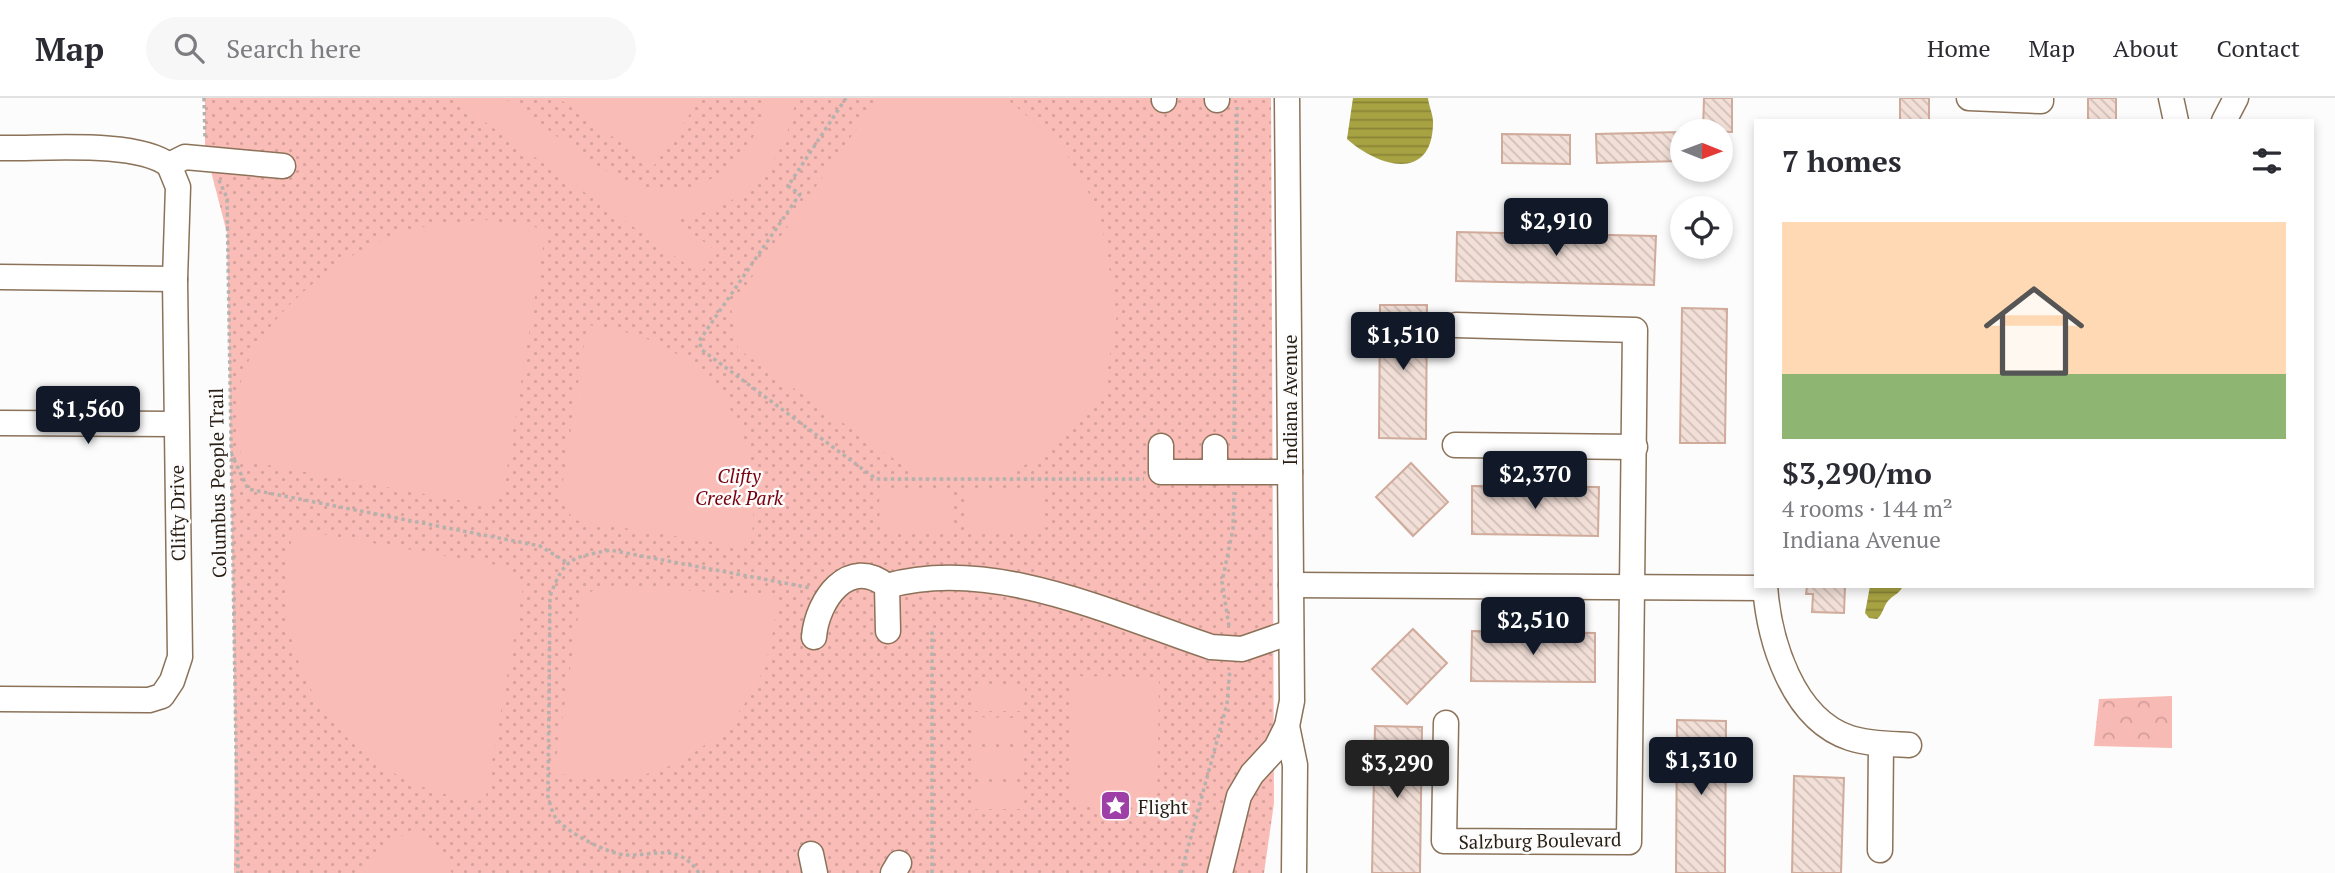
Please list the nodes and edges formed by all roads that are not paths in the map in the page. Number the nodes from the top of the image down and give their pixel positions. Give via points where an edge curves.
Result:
1 (1287, 98) edge
2 (1969, 98) edge
3 (2042, 98) edge
4 (2171, 98) edge
5 (2236, 98) edge
6 (2176, 119) edge
7 (2225, 119) edge
8 (0, 148) edge
9 (169, 164) junction
10 (283, 166) dead end
11 (0, 277) edge
12 (175, 279) junction
13 (1456, 325) dead end
14 (0, 423) edge
15 (176, 424) junction
16 (1455, 445) dead end
17 (1161, 446) dead end
18 (1215, 447) dead end
19 (1635, 447) junction
20 (1215, 472) junction
21 (1290, 472) junction
22 (1291, 585) junction
23 (887, 586) junction
24 (1632, 587) junction
25 (1754, 587) edge
26 (1765, 588) edge
27 (888, 631) dead end
28 (1291, 632) junction
29 (814, 637) dead end
30 (0, 699) edge
31 (1446, 723) dead end
32 (1287, 726) junction
33 (1881, 744) junction
34 (1909, 745) dead end
35 (1880, 850) dead end
36 (1220, 873) edge
37 (1294, 873) edge

1 - 21 street, Indiana Avenue
2 - 3 street
4 - 6 street
5 - 7 street
8 - 9 street via 134,150 156,155
9 - 10 street via 185,157
9 - 12 street, Clifty Drive via 178,187
11 - 12 street
12 - 15 street, Clifty Drive
13 - 19 street, Salzburg Boulevard via 1635,330
14 - 15 street
15 - 30 street, Clifty Drive via 180,657 162,696 149,700
16 - 19 street
17 - 20 street via 1161,472
18 - 20 street
19 - 24 street, Salzburg Boulevard
20 - 21 street
21 - 22 street, Indiana Avenue
22 - 24 street
22 - 28 street, Indiana Avenue
23 - 27 street
23 - 28 street via 912,579 951,578 1023,585 1211,647 1242,649
23 - 29 street via 875,576 859,575 841,583 816,616
24 - 25 street
24 - 31 street, Salzburg Boulevard via 1629,842 1444,841
26 - 33 street via 1790,683 1817,718 1848,738
28 - 32 street, Indiana Avenue via 1292,701
32 - 36 street via 1239,796
32 - 37 street via 1295,765
33 - 34 street
33 - 35 street

